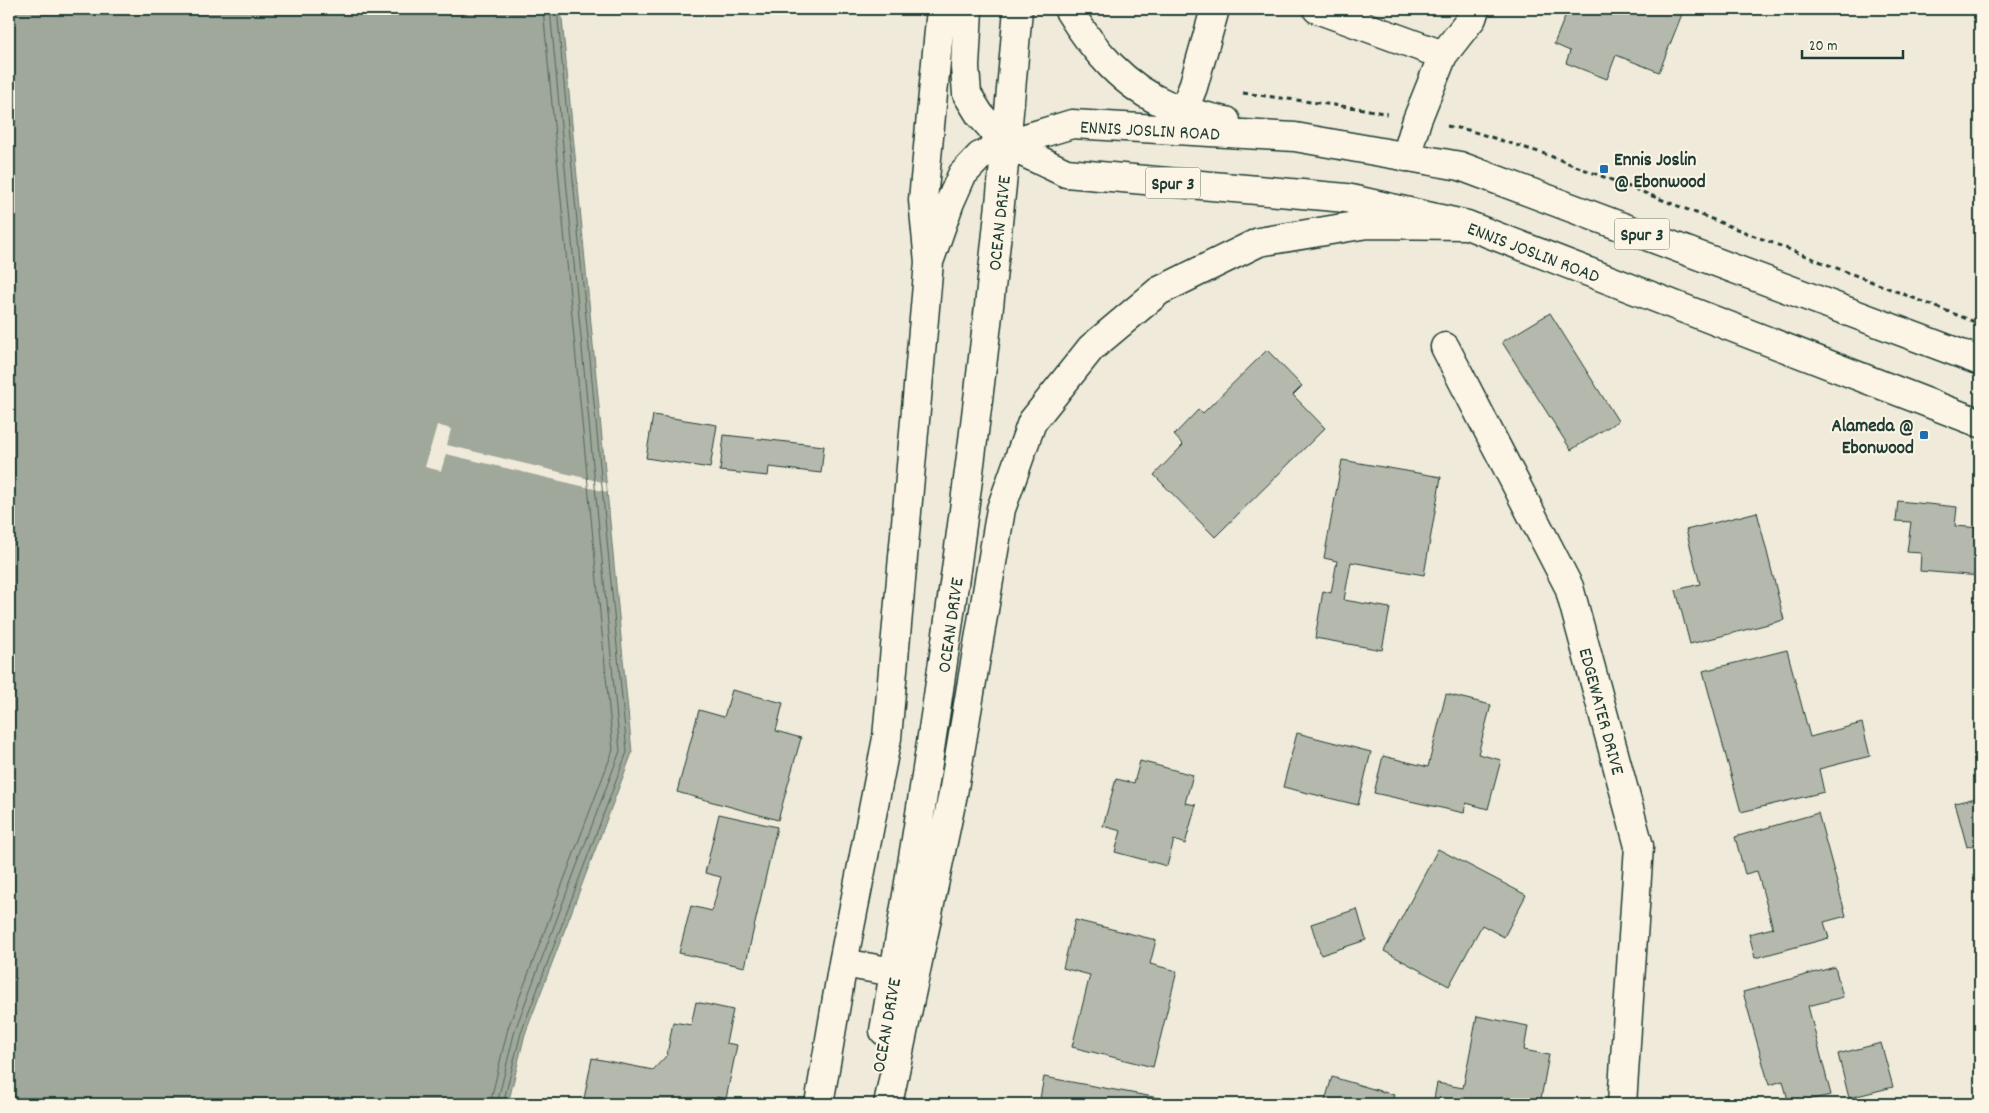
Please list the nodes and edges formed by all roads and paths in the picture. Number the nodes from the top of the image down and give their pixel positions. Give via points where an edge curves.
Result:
1 (940, 9) edge
2 (968, 9) edge
3 (1018, 9) edge
4 (1068, 9) edge
5 (1215, 9) edge
6 (1316, 9) edge
7 (1475, 9) edge
8 (1373, 19) edge
9 (1443, 56) junction
10 (1184, 110) junction
11 (1295, 137) junction
12 (1006, 144) junction
13 (1406, 157) junction
14 (1467, 225) junction
15 (928, 262) junction
16 (1446, 347) dead end
17 (1980, 361) edge
18 (1980, 423) edge
19 (844, 963) junction
20 (894, 972) junction
21 (819, 1104) edge
22 (872, 1104) edge
23 (888, 1104) edge
24 (1622, 1104) edge

1 - 15 main road, OCEAN DRIVE via 923,200
2 - 12 main road, Spur 3 via 967,94 980,115
3 - 12 main road, OCEAN DRIVE
4 - 10 main road via 1105,62 1131,85
5 - 10 main road
6 - 8 main road
7 - 9 main road via 1472,18
8 - 9 main road
9 - 13 main road
10 - 11 main road
11 - 12 main road, ENNIS JOSLIN ROAD / Spur 3 via 1072,124
11 - 13 main road, ENNIS JOSLIN ROAD / Spur 3
12 - 14 main road, ENNIS JOSLIN ROAD / Spur 3 via 1066,174 1346,198
12 - 15 main road, OCEAN DRIVE via 980,156 962,175
12 - 20 main road, OCEAN DRIVE via 979,395 944,665
13 - 17 main road, ENNIS JOSLIN ROAD / Spur 3 via 1460,166
14 - 18 main road, ENNIS JOSLIN ROAD / Spur 3
14 - 23 main road via 1367,224 1258,242 1159,291 1091,348 1032,422 1001,509 953,794
15 - 19 main road, OCEAN DRIVE via 887,738
16 - 24 main road, EDGEWATER DRIVE via 1569,587 1639,846
19 - 20 main road
19 - 21 main road, OCEAN DRIVE
20 - 22 main road, OCEAN DRIVE

